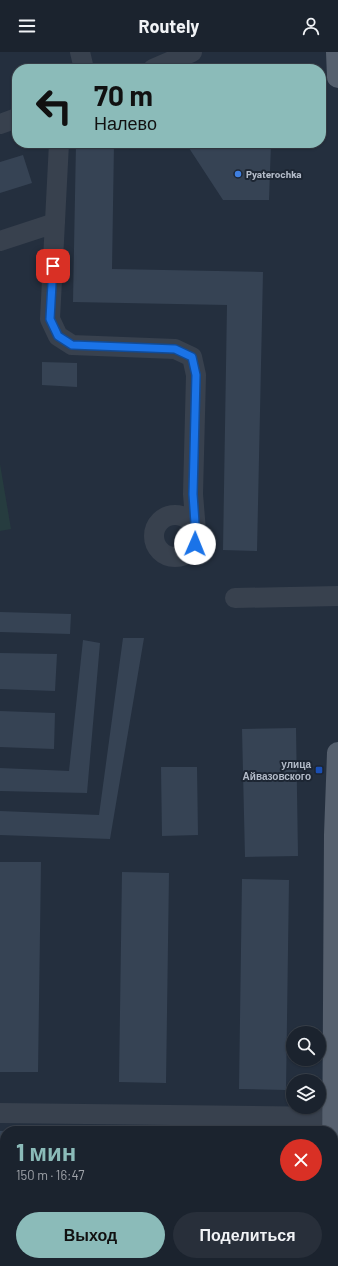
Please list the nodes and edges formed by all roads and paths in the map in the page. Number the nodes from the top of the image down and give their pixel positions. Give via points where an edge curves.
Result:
1 (80, 52) edge
2 (192, 52) edge
3 (337, 52) edge
4 (83, 64) edge
5 (164, 64) edge
6 (338, 77) edge
7 (12, 120) edge
8 (0, 124) edge
9 (59, 148) edge
10 (55, 222) junction
11 (0, 241) edge
12 (196, 531) dead end
13 (338, 596) edge
14 (236, 598) dead end
15 (338, 753) edge
16 (337, 835) edge
17 (0, 1113) edge
18 (333, 1117) junction
19 (333, 1126) edge

1 - 4 street
2 - 5 street
3 - 6 main road
7 - 8 street
9 - 10 street
10 - 11 street
10 - 12 street via 50,319 58,336 72,345 175,349 192,357 196,375 193,494
13 - 14 street
15 - 16 main road
16 - 18 main road
17 - 18 street
18 - 19 main road

